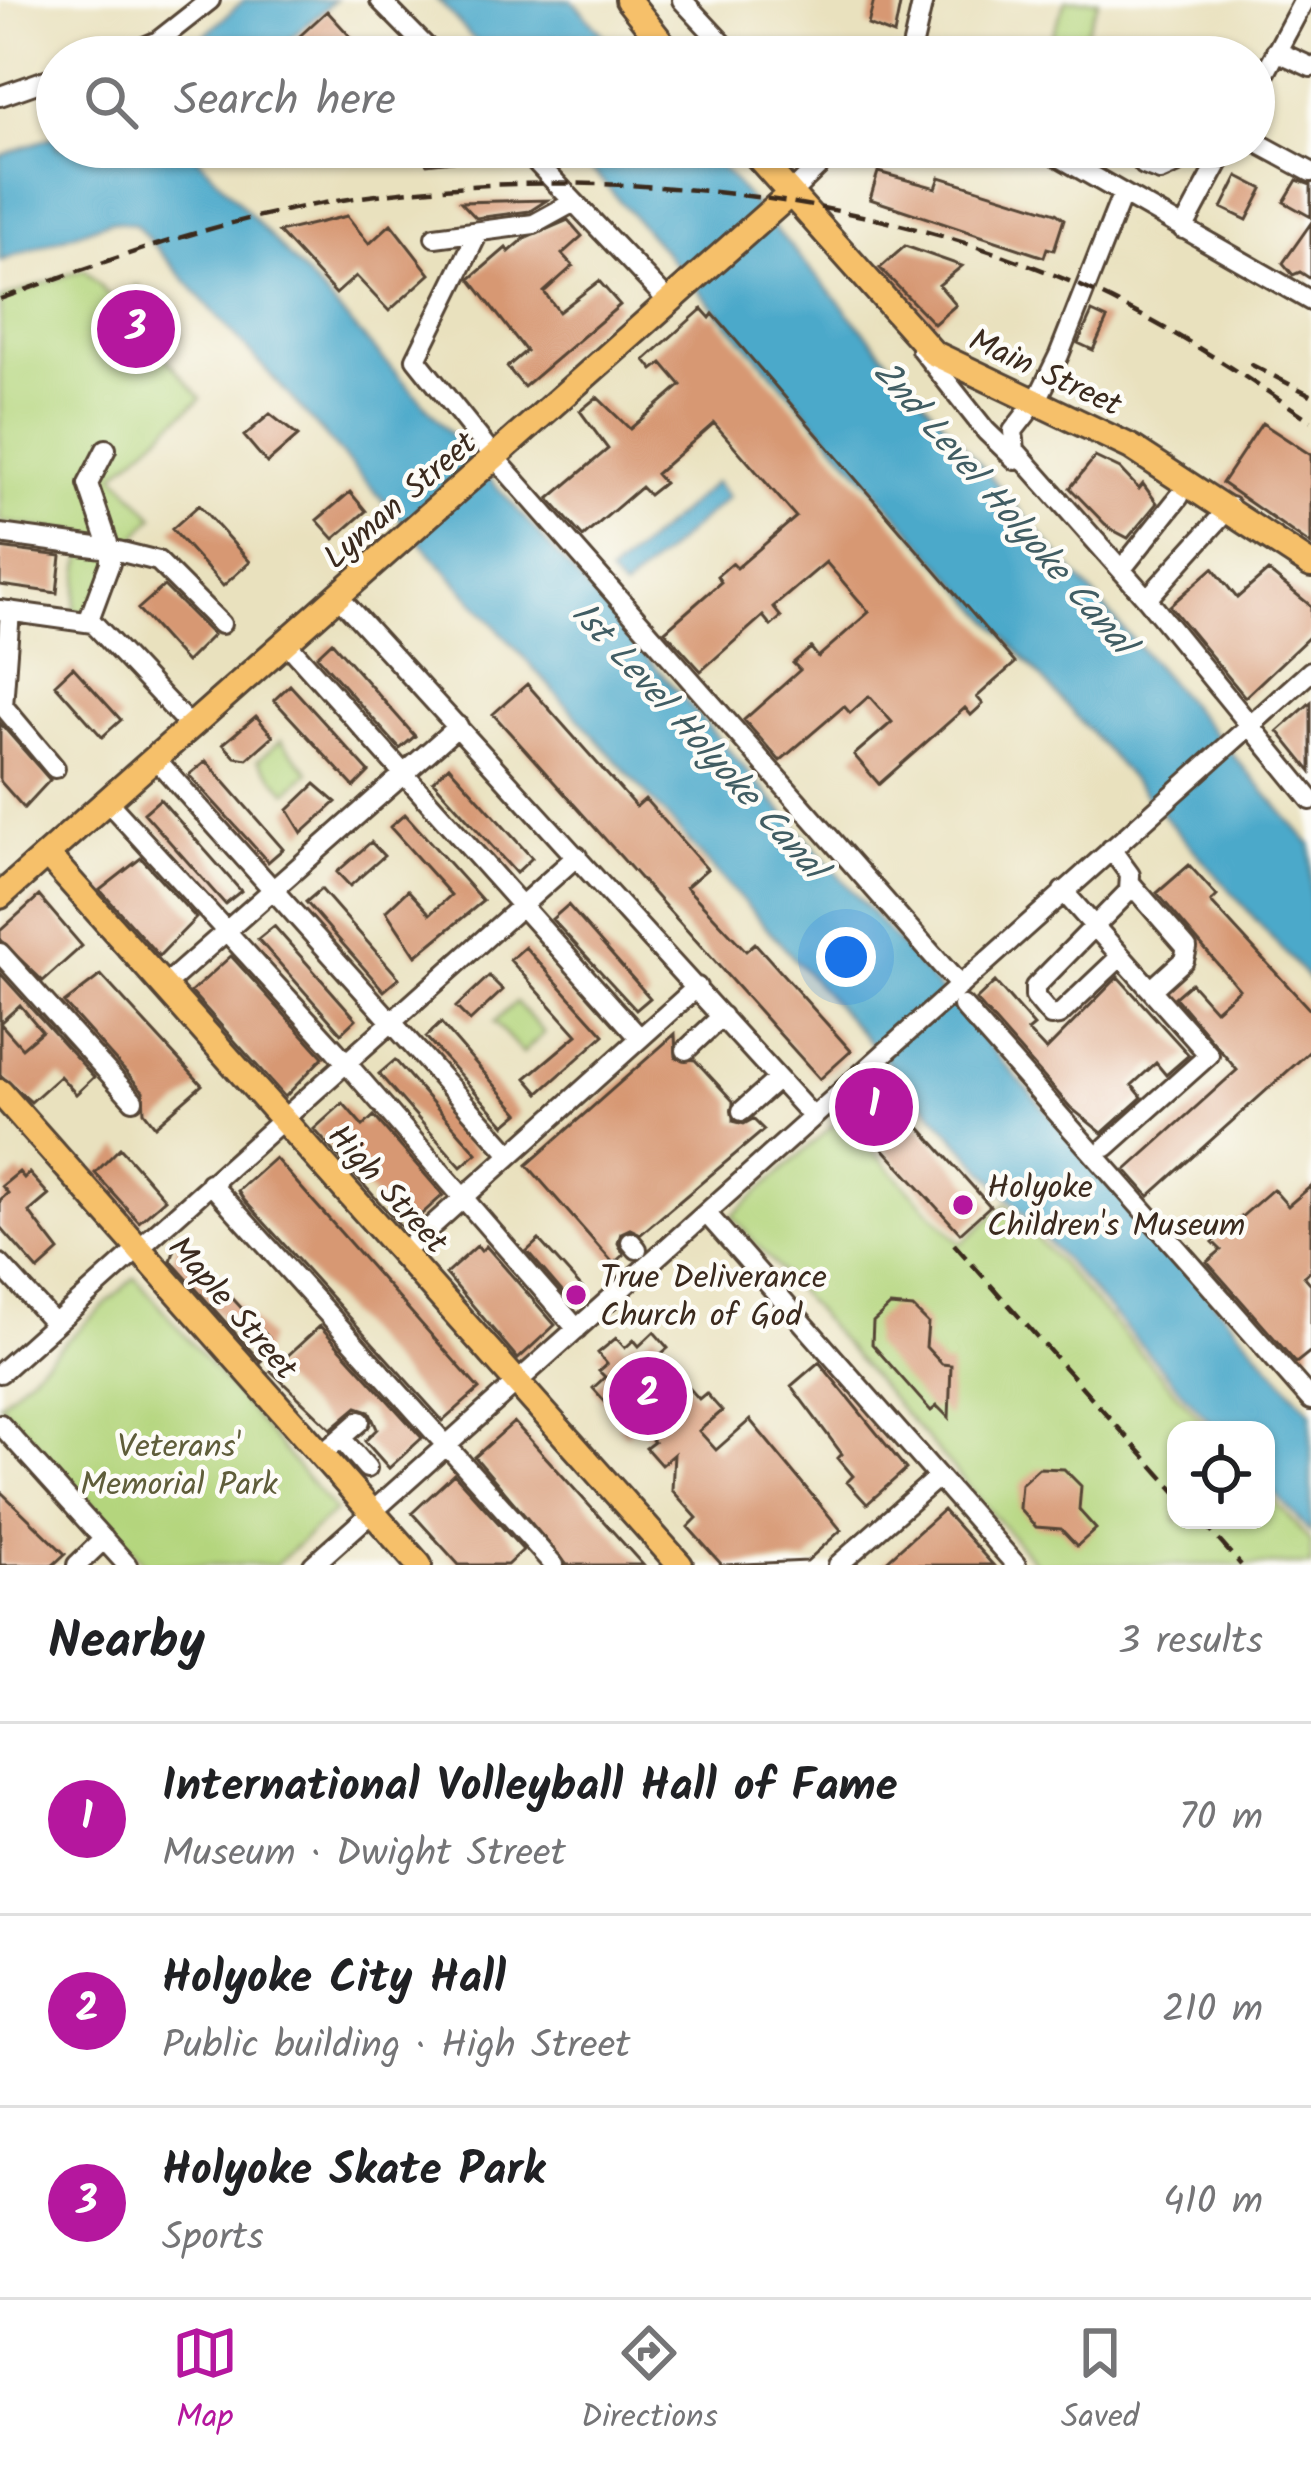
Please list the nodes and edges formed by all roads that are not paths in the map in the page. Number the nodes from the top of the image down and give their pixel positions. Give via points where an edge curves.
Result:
1 (210, 0) edge
2 (380, 0) edge
3 (628, 0) edge
4 (682, 0) edge
5 (923, 0) edge
6 (1304, 0) edge
7 (164, 36) edge
8 (415, 36) edge
9 (657, 36) edge
10 (716, 36) edge
11 (915, 36) edge
12 (1276, 51) joint
13 (1311, 67) edge
14 (36, 83) edge
15 (0, 96) edge
16 (1275, 152) edge
17 (542, 168) edge
18 (761, 168) edge
19 (816, 168) edge
20 (1216, 168) edge
21 (1080, 169) edge
22 (1311, 172) edge
23 (1122, 195) junction
24 (574, 202) junction
25 (780, 203) junction
26 (1183, 229) junction
27 (478, 233) junction
28 (435, 237) dead end
29 (678, 294) junction
30 (1311, 301) edge
31 (905, 326) junction
32 (1037, 400) junction
33 (106, 449) dead end
34 (491, 463) junction
35 (1033, 474) junction
36 (1179, 497) dead end
37 (1230, 507) junction
38 (0, 534) edge
39 (110, 549) junction
40 (1311, 565) edge
41 (1121, 570) junction
42 (338, 596) junction
43 (1148, 599) junction
44 (5, 611) edge
45 (88, 622) junction
46 (221, 624) dead end
47 (285, 641) junction
48 (1311, 671) edge
49 (1, 705) edge
50 (189, 725) junction
51 (458, 726) junction
52 (1249, 727) junction
53 (154, 757) junction
54 (55, 768) dead end
55 (403, 774) junction
56 (1311, 800) edge
57 (106, 801) junction
58 (1111, 848) junction
59 (48, 856) junction
60 (577, 856) junction
61 (1132, 885) junction
62 (274, 887) junction
63 (1064, 891) junction
64 (0, 896) edge
65 (521, 905) junction
66 (1096, 928) junction
67 (224, 932) junction
68 (0, 952) edge
69 (1120, 957) junction
70 (164, 987) junction
71 (697, 988) junction
72 (1151, 990) junction
73 (958, 995) junction
74 (722, 1016) junction
75 (393, 1020) junction
76 (639, 1037) junction
77 (686, 1050) dead end
78 (345, 1062) junction
79 (778, 1079) junction
80 (0, 1092) edge
81 (133, 1100) dead end
82 (742, 1112) dead end
83 (813, 1117) junction
84 (280, 1118) junction
85 (1106, 1147) dead end
86 (510, 1154) junction
87 (210, 1183) junction
88 (464, 1196) junction
89 (706, 1213) junction
90 (139, 1249) junction
91 (403, 1252) junction
92 (0, 1264) edge
93 (55, 1324) junction
94 (577, 1328) junction
95 (0, 1373) edge
96 (518, 1382) junction
97 (1311, 1400) edge
98 (360, 1420) dead end
99 (0, 1424) edge
100 (341, 1438) junction
101 (447, 1446) junction
102 (321, 1455) junction
103 (367, 1468) dead end
104 (937, 1478) junction
105 (371, 1513) junction
106 (104, 1539) junction
107 (77, 1565) edge
108 (128, 1565) edge
109 (313, 1565) edge
110 (419, 1565) edge
111 (554, 1565) edge
112 (680, 1565) edge
113 (838, 1565) edge
114 (1016, 1565) edge

1 - 7 street
2 - 8 street
3 - 9 main road
4 - 10 street
5 - 11 street
6 - 12 street
12 - 13 street
14 - 15 street
16 - 22 street
17 - 24 street
18 - 25 main road, Main Street
19 - 25 street, Lyman Street
20 - 26 street
21 - 23 street
23 - 26 street
23 - 32 street
24 - 27 street via 534,224
24 - 29 street
25 - 29 main road, Lyman Street
25 - 31 main road, Main Street
26 - 30 street
27 - 28 street
27 - 34 street via 416,359
29 - 34 main road, Lyman Street
31 - 32 main road, Main Street via 943,359
31 - 35 street via 986,430
32 - 35 street via 1012,440
32 - 37 main road, Main Street
33 - 39 street via 88,484
34 - 42 main road, Lyman Street
34 - 73 street
35 - 41 street
36 - 41 street
37 - 40 main road, Main Street
37 - 43 street
38 - 39 street
39 - 45 street
39 - 46 street via 158,561
41 - 43 street
42 - 47 main road, Lyman Street
42 - 51 street
43 - 52 street
44 - 45 street
44 - 49 street
45 - 50 street
47 - 50 main road, Lyman Street
47 - 55 street
48 - 52 street
49 - 54 street
50 - 53 main road, Lyman Street
51 - 55 street
51 - 60 street
52 - 56 street
52 - 58 street
53 - 57 main road, Lyman Street
53 - 62 street
55 - 62 street
55 - 65 street
57 - 59 main road, Lyman Street
57 - 67 street
58 - 61 street
58 - 63 street
59 - 64 main road, Lyman Street
59 - 70 main road, High Street
60 - 65 street
60 - 71 street
61 - 66 street
61 - 72 street via 1187,948
62 - 67 street
62 - 75 street
63 - 66 street
63 - 73 street
65 - 75 street
65 - 76 street
66 - 69 street
66 - 69 street via 1035,986 1035,997 1059,1015
67 - 70 street
67 - 78 street
68 - 81 street
69 - 72 street
70 - 84 main road, High Street
71 - 74 street
71 - 76 street
72 - 85 street via 1209,1055
73 - 83 street
73 - 97 street
74 - 77 street
74 - 79 street
75 - 78 street
75 - 86 street
76 - 86 street
78 - 84 street
78 - 88 street
79 - 82 street
79 - 83 street
80 - 90 main road, Maple Street
83 - 89 street
84 - 87 street
84 - 91 main road, High Street
86 - 88 street
87 - 90 street
87 - 101 street
88 - 91 street
88 - 94 street
89 - 94 street
89 - 104 street
90 - 93 street
90 - 102 main road, Maple Street
91 - 96 main road, High Street
92 - 93 street
93 - 95 street
94 - 96 street
96 - 101 street
96 - 112 main road, High Street
98 - 100 street
99 - 106 street
100 - 102 street
100 - 103 street
101 - 105 street
101 - 111 street
102 - 105 main road, Maple Street
104 - 113 street
104 - 114 street
105 - 109 street
105 - 110 main road, Maple Street
106 - 107 street
106 - 108 street

